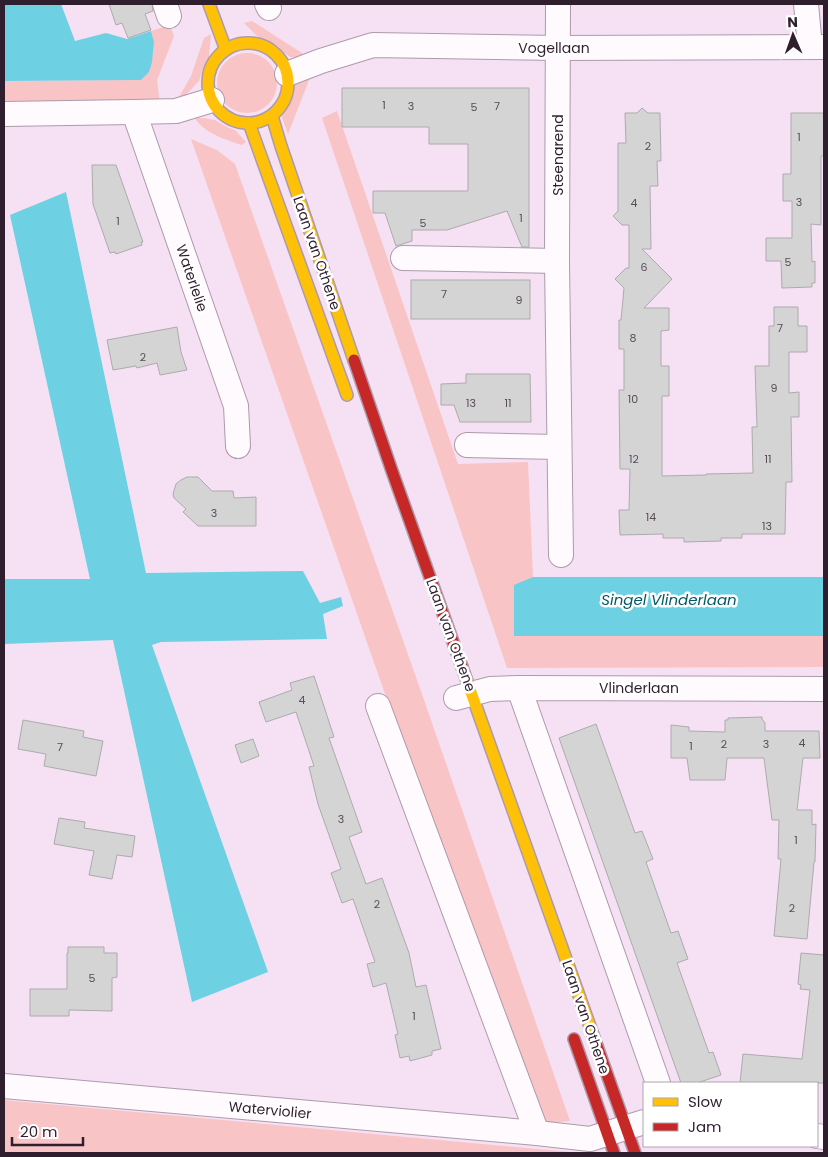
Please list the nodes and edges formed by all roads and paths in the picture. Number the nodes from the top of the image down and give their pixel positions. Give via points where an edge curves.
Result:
1 (209, 4) edge
2 (558, 4) edge
3 (809, 10) edge
4 (817, 47) edge
5 (558, 48) junction
6 (226, 50) junction
7 (287, 74) junction
8 (212, 100) junction
9 (134, 112) junction
10 (4, 114) edge
11 (272, 116) junction
12 (249, 124) junction
13 (403, 258) dead end
14 (557, 261) junction
15 (350, 404) dead end
16 (238, 446) dead end
17 (467, 446) dead end
18 (559, 447) junction
19 (561, 555) dead end
20 (519, 688) junction
21 (824, 689) edge
22 (460, 697) junction
23 (378, 706) dead end
24 (572, 1032) dead end
25 (658, 1082) edge
26 (4, 1086) edge
27 (537, 1133) junction
28 (623, 1134) edge
29 (635, 1153) edge

1 - 6 street
2 - 5 street, Steenarend
3 - 4 street
4 - 5 street, Vogellaan
5 - 7 street, Vogellaan via 373,45
5 - 14 street, Steenarend
6 - 7 street via 241,40 266,47 283,63
6 - 8 street via 210,72 208,86
7 - 11 street via 286,97
8 - 9 street via 176,111
8 - 12 street via 226,117
9 - 10 street
9 - 16 street, Waterlelie via 236,406
11 - 12 street
11 - 22 street, Laan van Othene via 389,462
12 - 15 street, Laan van Othene
13 - 14 street
14 - 18 street, Steenarend
17 - 18 street
18 - 19 street, Steenarend
20 - 21 street, Vlinderlaan
20 - 22 street, Vlinderlaan via 490,689
20 - 25 street
22 - 28 street, Laan van Othene
23 - 27 street
24 - 28 street, Laan van Othene
26 - 27 street, Waterviolier
27 - 28 street, Waterviolier via 590,1139
28 - 29 street, Laan van Othene

